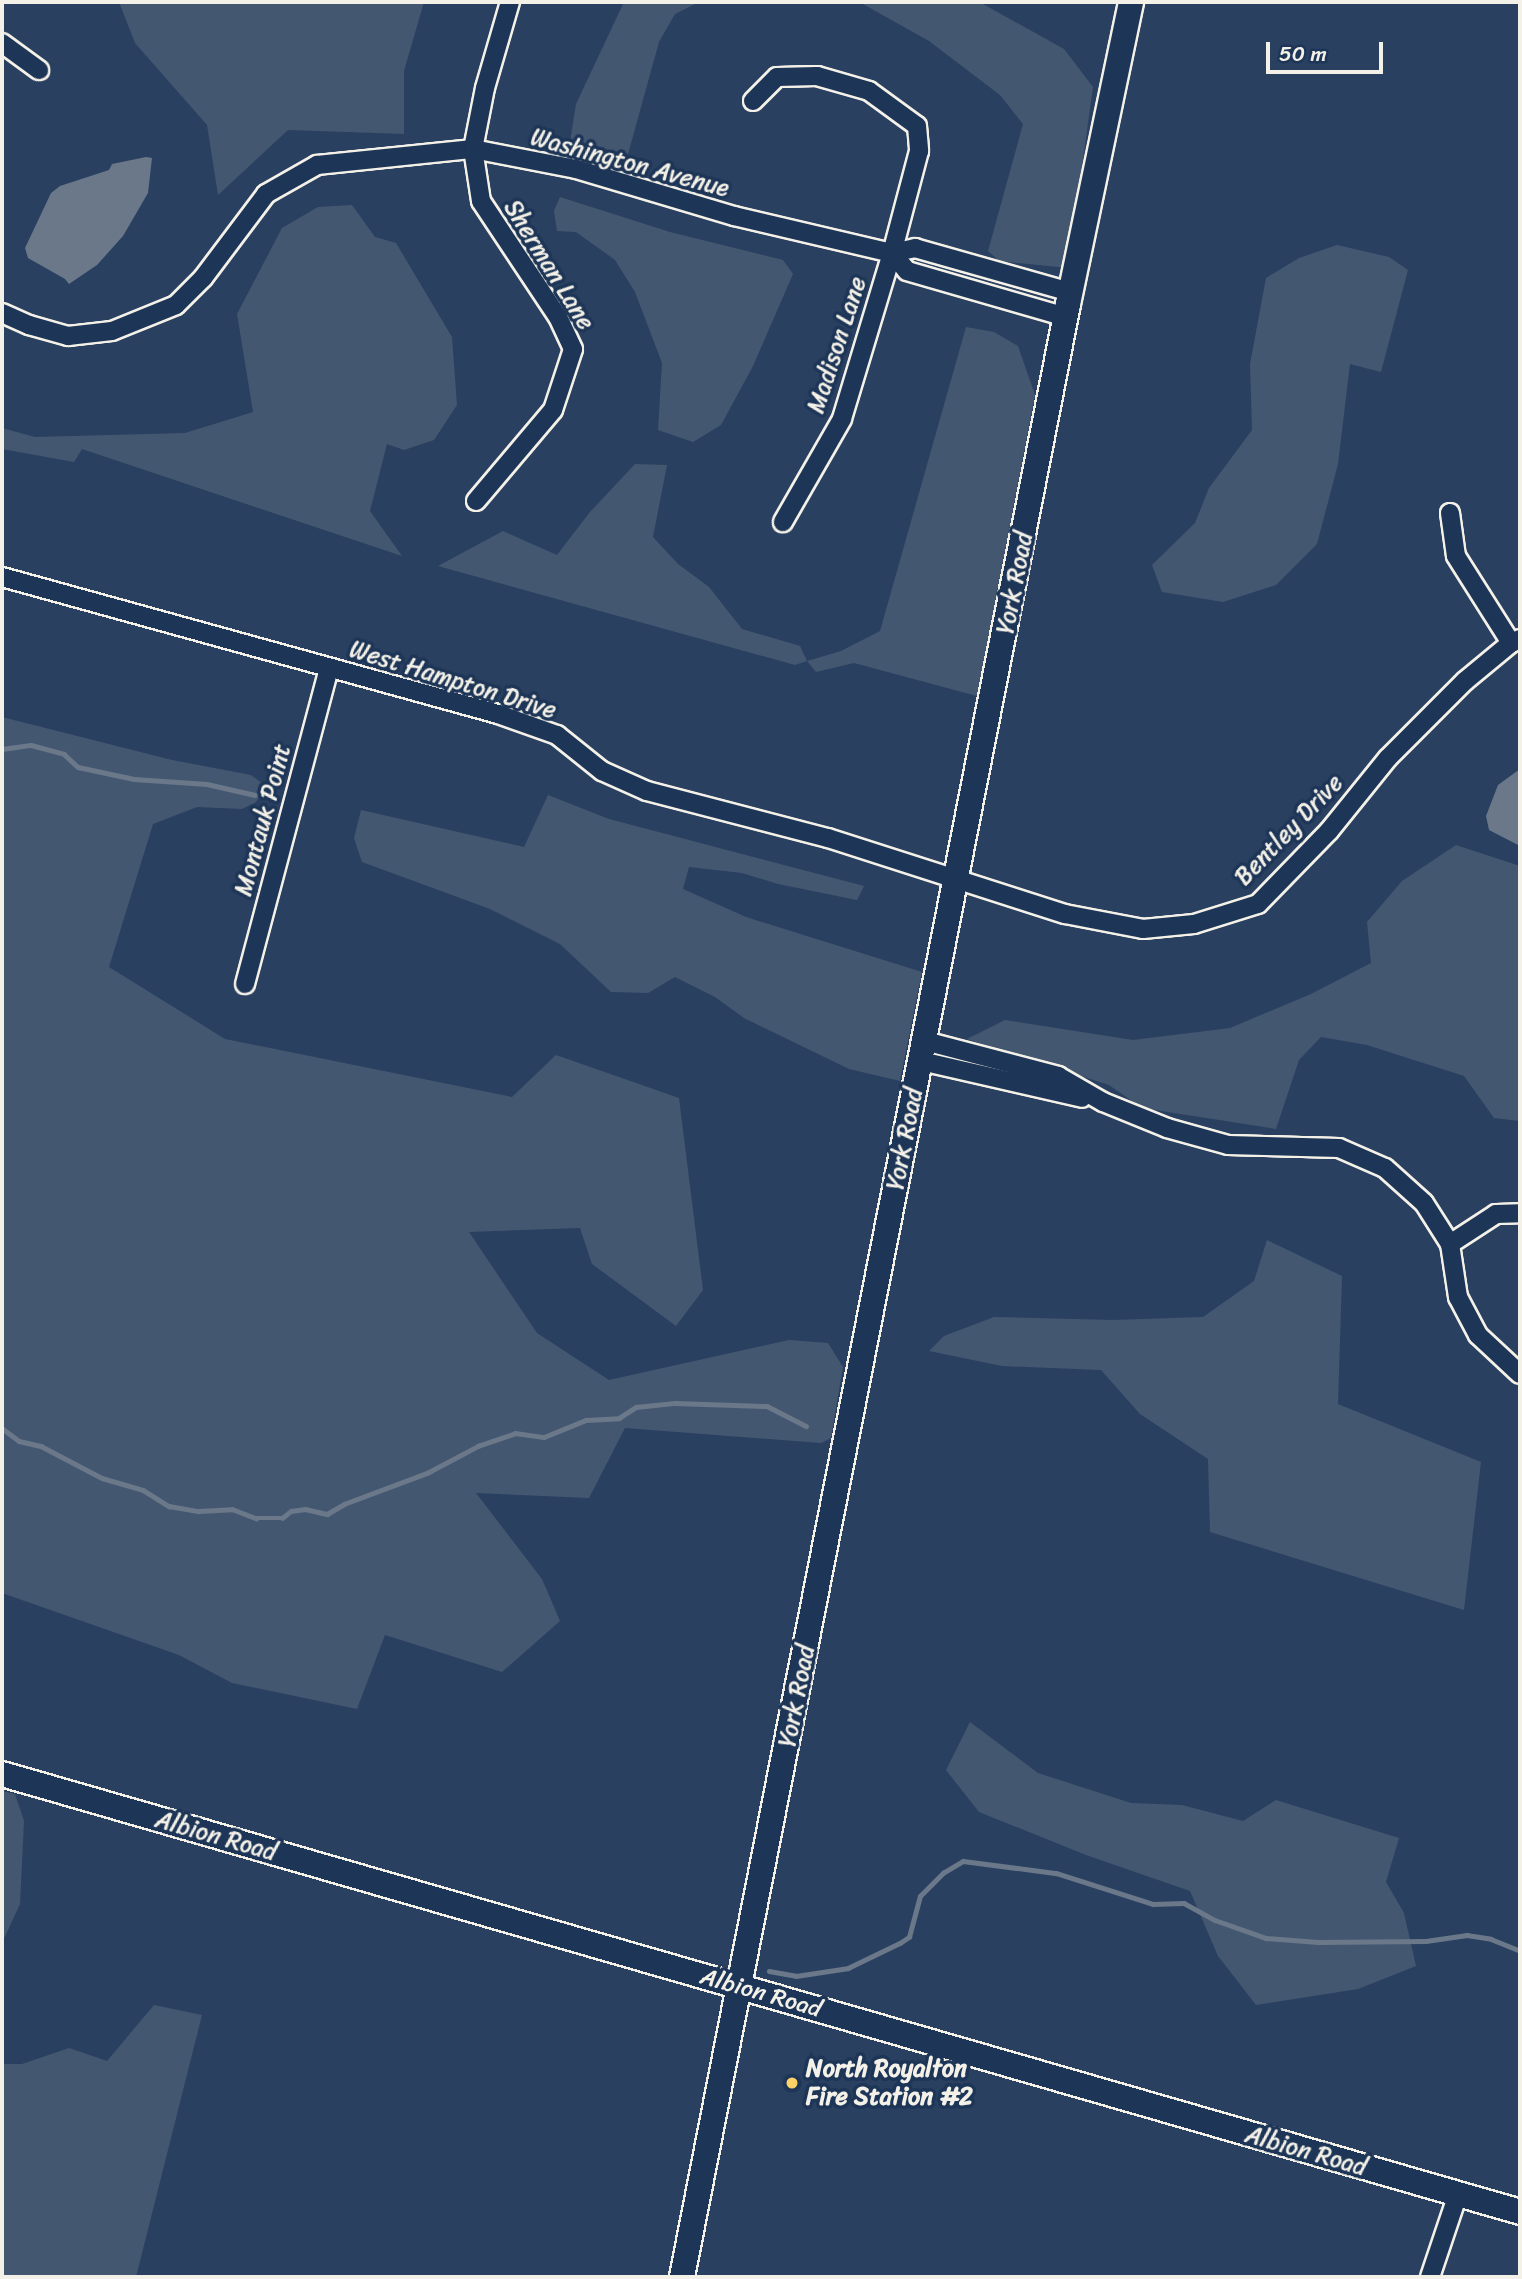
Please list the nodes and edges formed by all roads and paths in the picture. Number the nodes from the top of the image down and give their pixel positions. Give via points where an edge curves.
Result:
1 (510, 2) edge
2 (1131, 2) edge
3 (2, 43) edge
4 (39, 70) dead end
5 (753, 102) dead end
6 (473, 149) junction
7 (892, 253) junction
8 (1071, 292) junction
9 (2, 313) edge
10 (1066, 317) junction
11 (476, 501) dead end
12 (1450, 513) dead end
13 (783, 522) dead end
14 (2, 577) edge
15 (1516, 641) edge
16 (329, 669) junction
17 (958, 880) junction
18 (245, 984) dead end
19 (923, 1051) junction
20 (1520, 1213) edge
21 (1450, 1244) junction
22 (1520, 1374) edge
23 (2, 1774) edge
24 (740, 1987) junction
25 (1458, 2194) junction
26 (1520, 2212) edge
27 (682, 2277) edge
28 (1430, 2277) edge

1 - 6 street
2 - 8 street, York Road
3 - 4 street
5 - 7 street, Madison Lane via 777,77 817,76 869,91 917,126 919,151
6 - 7 street, Washington Avenue via 576,169 734,216
6 - 9 street, Washington Avenue via 317,165 267,194 203,278 176,305 112,331 68,336
6 - 11 street, Sherman Lane via 481,201 558,317 573,349 553,410
7 - 8 street, Washington Avenue via 915,248
7 - 10 street, Washington Avenue via 907,271
7 - 13 street, Madison Lane via 842,419
8 - 10 street, York Road
10 - 17 street, York Road
12 - 15 street via 1456,556
14 - 16 street, West Hampton Drive
15 - 17 street, Bentley Drive via 1465,681 1388,758 1329,831 1258,904 1194,924 1143,929 1065,914
16 - 17 street, West Hampton Drive via 498,714 558,736 602,771 647,791 828,838
16 - 18 street, Montauk Point
17 - 19 street, York Road
19 - 21 street via 1103,1102 1167,1128 1228,1144 1339,1148 1385,1168 1424,1203
19 - 24 street, York Road
20 - 21 street via 1496,1214
21 - 22 street via 1458,1297 1467,1315 1478,1335
23 - 24 street, Albion Road
24 - 25 street, Albion Road
24 - 27 street, York Road
25 - 26 street, Albion Road
25 - 28 street

